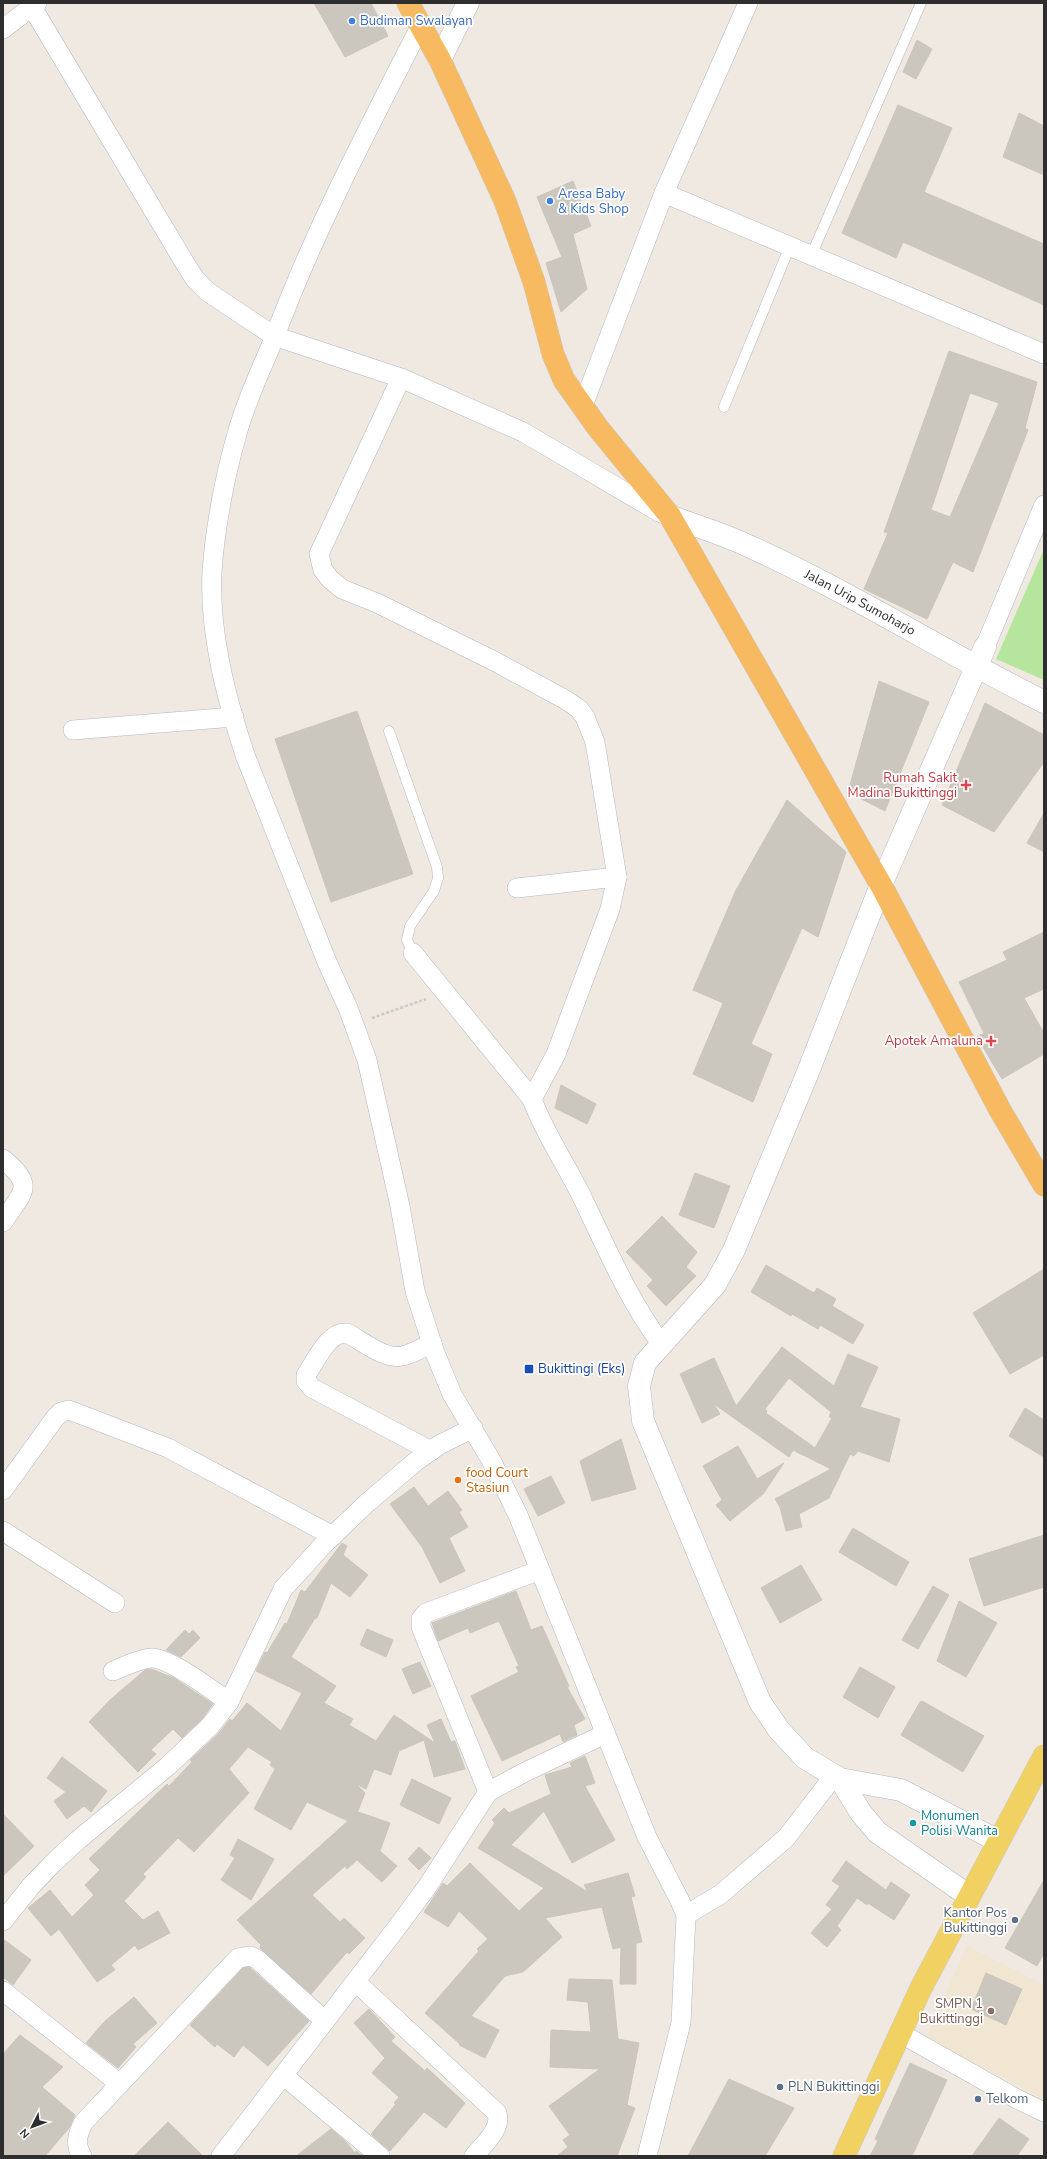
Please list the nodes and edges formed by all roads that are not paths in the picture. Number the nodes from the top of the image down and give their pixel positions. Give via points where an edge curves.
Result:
1 (408, 3) edge
2 (468, 3) edge
3 (748, 3) edge
4 (921, 3) edge
5 (35, 5) edge
6 (421, 26) junction
7 (3, 28) edge
8 (440, 60) junction
9 (664, 193) junction
10 (790, 246) junction
11 (811, 256) junction
12 (274, 336) junction
13 (1044, 354) edge
14 (401, 378) junction
15 (724, 407) dead end
16 (582, 408) junction
17 (1044, 505) edge
18 (670, 516) junction
19 (985, 647) joint
20 (977, 668) junction
21 (1044, 702) edge
22 (234, 717) junction
23 (73, 730) dead end
24 (389, 731) dead end
25 (617, 877) junction
26 (881, 885) junction
27 (517, 888) dead end
28 (413, 953) joint
29 (532, 1099) junction
30 (3, 1159) edge
31 (1044, 1185) edge
32 (3, 1222) edge
33 (432, 1343) junction
34 (662, 1345) junction
35 (473, 1428) junction
36 (431, 1450) junction
37 (3, 1490) edge
38 (3, 1532) edge
39 (332, 1536) junction
40 (540, 1570) junction
41 (115, 1603) dead end
42 (113, 1671) dead end
43 (229, 1702) junction
44 (605, 1734) junction
45 (1044, 1756) edge
46 (837, 1777) junction
47 (488, 1792) junction
48 (998, 1841) junction
49 (969, 1896) junction
50 (686, 1915) junction
51 (3, 1921) edge
52 (356, 1982) junction
53 (3, 1991) edge
54 (326, 2021) junction
55 (900, 2032) junction
56 (284, 2076) junction
57 (120, 2084) junction
58 (1038, 2109) edge
59 (1044, 2126) edge
60 (82, 2156) edge
61 (221, 2156) edge
62 (380, 2156) edge
63 (474, 2156) edge
64 (647, 2156) edge
65 (844, 2156) edge

1 - 6 highway
2 - 8 street
3 - 9 street
4 - 11 lane
5 - 7 street
5 - 12 street via 195,279 208,292
6 - 8 highway
6 - 12 street via 328,210
8 - 16 highway via 505,201 534,282 553,354 564,380
9 - 10 street
9 - 16 street
10 - 11 street
10 - 15 lane
11 - 13 street
12 - 14 street
12 - 22 street via 237,433 223,495 212,572 214,628
14 - 18 street via 523,432
14 - 25 street via 319,554 323,570 342,589 377,603 494,661 579,709 585,716 595,742
16 - 18 highway
17 - 19 street
18 - 20 street, Jalan Urip Sumoharjo via 744,544 831,588
18 - 26 highway
19 - 20 street
20 - 21 street, Jalan Urip Sumoharjo
20 - 26 street
22 - 23 street
22 - 33 street via 245,755 367,1060 389,1153 414,1291
24 - 28 lane via 437,867 438,878 434,891 410,926 407,940
25 - 27 street
25 - 29 street via 610,909 556,1054
26 - 31 highway via 1000,1110
26 - 34 street via 806,1077 734,1250 715,1285
28 - 29 street
29 - 34 street via 541,1124 580,1193 624,1288
30 - 32 street via 23,1180 23,1190
33 - 35 street via 452,1394
33 - 36 street via 406,1355 389,1356 347,1333 340,1332 332,1337 306,1375 306,1381 312,1388
34 - 46 street via 645,1363 639,1386 643,1421 760,1702 779,1730 805,1758
35 - 36 street
35 - 40 street via 518,1515
36 - 39 street
37 - 39 street via 55,1418 61,1412 69,1410 168,1448
38 - 41 street
39 - 43 street via 283,1589
40 - 44 street
40 - 47 street via 426,1614 421,1619 421,1627
42 - 43 street via 146,1659 160,1659 190,1675
43 - 51 street via 191,1745 54,1862
44 - 47 street
44 - 50 street via 647,1837
45 - 48 main road
46 - 48 street via 900,1790
46 - 49 street via 877,1832
46 - 50 street via 786,1838 721,1894
47 - 52 street via 427,1887
48 - 49 main road
49 - 55 main road
50 - 64 street via 681,2023
52 - 54 street
52 - 63 street via 498,2113 498,2127
53 - 57 street
54 - 56 street
54 - 57 street via 258,1960 251,1956 238,1958
55 - 58 street
55 - 65 main road
56 - 61 street
56 - 62 street
57 - 60 street via 83,2123 77,2138
58 - 59 street

